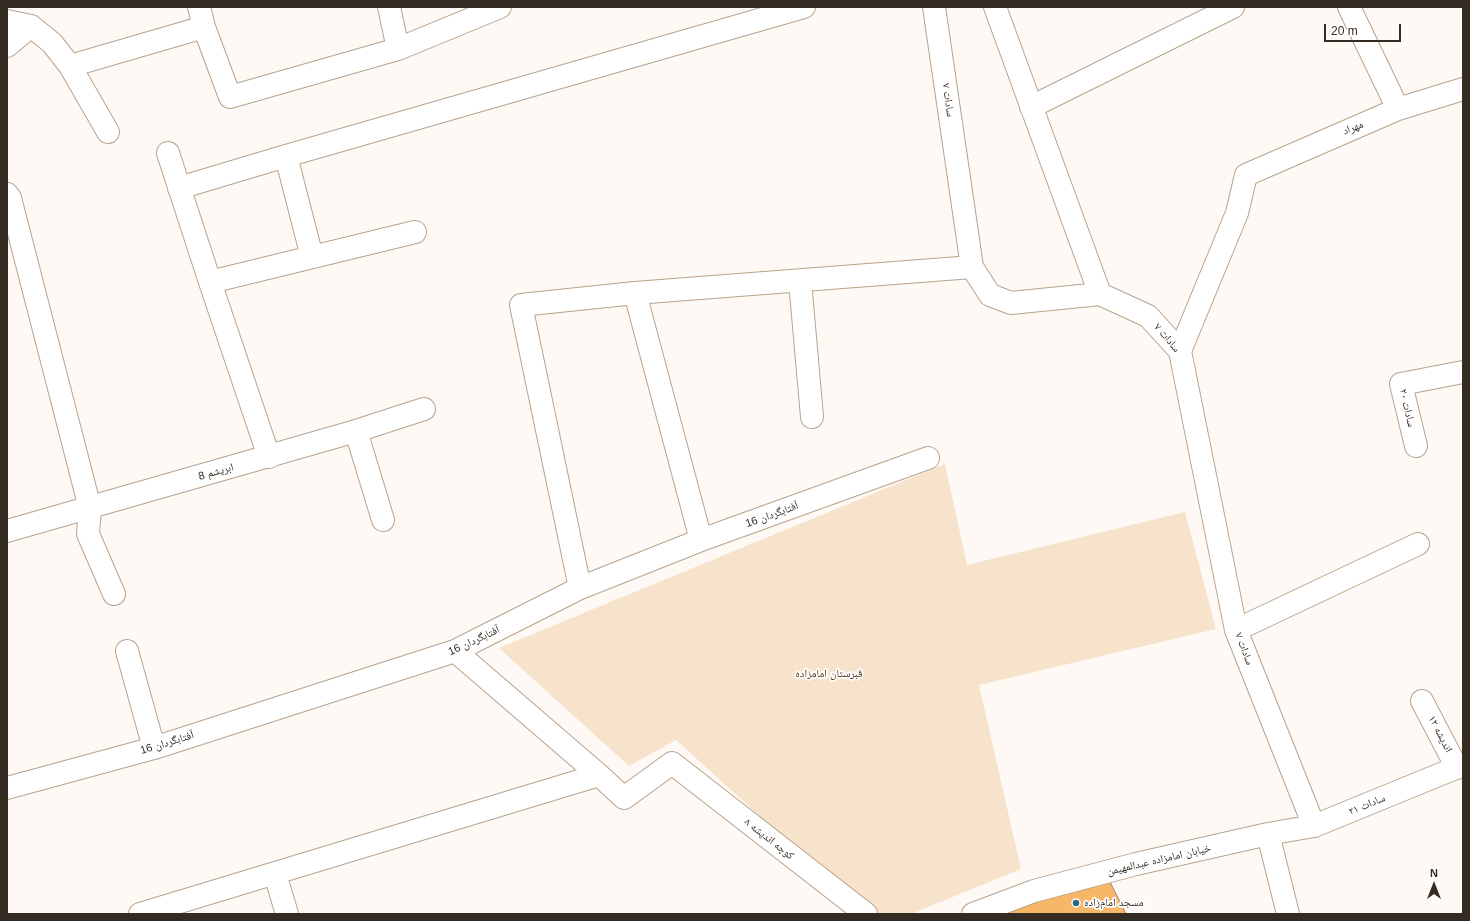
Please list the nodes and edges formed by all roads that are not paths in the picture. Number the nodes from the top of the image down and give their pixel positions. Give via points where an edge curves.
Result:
1 (389, 7) edge
2 (500, 7) edge
3 (804, 7) edge
4 (934, 7) edge
5 (995, 7) edge
6 (1233, 7) edge
7 (1349, 7) edge
8 (30, 16) edge
9 (202, 17) edge
10 (7, 21) edge
11 (7, 46) edge
12 (398, 49) junction
13 (70, 66) junction
14 (1463, 90) edge
15 (1031, 107) junction
16 (1398, 109) junction
17 (108, 132) dead end
18 (168, 153) dead end
19 (286, 156) junction
20 (179, 188) junction
21 (8, 198) edge
22 (415, 232) dead end
23 (312, 257) junction
24 (972, 267) junction
25 (800, 281) junction
26 (210, 282) junction
27 (635, 293) junction
28 (1100, 294) junction
29 (1180, 352) junction
30 (1463, 372) edge
31 (424, 409) dead end
32 (812, 417) dead end
33 (356, 432) junction
34 (1416, 446) dead end
35 (269, 457) junction
36 (928, 458) dead end
37 (90, 508) junction
38 (383, 520) dead end
39 (7, 531) edge
40 (701, 540) junction
41 (1418, 544) dead end
42 (580, 588) junction
43 (114, 594) dead end
44 (1236, 630) junction
45 (126, 651) dead end
46 (455, 652) junction
47 (1422, 701) dead end
48 (154, 748) junction
49 (1460, 766) edge
50 (599, 775) junction
51 (7, 788) edge
52 (1314, 826) junction
53 (1268, 834) junction
54 (275, 874) junction
55 (140, 914) edge
56 (288, 914) edge
57 (866, 914) edge
58 (973, 914) edge
59 (1288, 914) edge

1 - 12 street
2 - 12 street
3 - 19 street
4 - 24 street, سادات ۷
5 - 15 street
6 - 15 street
7 - 16 street
8 - 10 street
8 - 11 street
8 - 13 street
9 - 12 street via 230,97
9 - 13 street
13 - 17 street
14 - 16 street, مهراد
15 - 28 street
16 - 29 street, مهراد via 1246,175 1237,213
18 - 20 street
19 - 20 street
19 - 23 street
20 - 26 street
21 - 37 street
22 - 23 street
23 - 26 street
24 - 25 street
24 - 28 street, سادات ۷ via 990,295 1011,303
25 - 27 street
25 - 32 street
26 - 35 street
27 - 40 street
27 - 42 street via 521,305
28 - 29 street, سادات ۷ via 1148,316
29 - 44 street, سادات ۷
30 - 34 street, سادات ۲۰ via 1401,384
31 - 33 street, ابریشم 8
33 - 35 street, ابریشم 8
33 - 38 street
35 - 37 street, ابریشم 8
36 - 40 street, آفتابگردان 16
37 - 39 street, ابریشم 8
37 - 43 street via 88,534
40 - 42 street, آفتابگردان 16
41 - 44 street
42 - 46 street, آفتابگردان 16
44 - 52 street, سادات ۷
45 - 48 street
46 - 48 street, آفتابگردان 16
46 - 50 street
47 - 49 street, اندیشه ۱۲
48 - 51 street, آفتابگردان 16
49 - 52 street, سادات ۲۱
50 - 54 street
50 - 57 street, کوچه اندیشه ۸ via 624,798 672,763
52 - 53 street, سادات ۲۱
53 - 58 street, خیابان امامزاده عبدالمهیمن via 1136,864 1034,891
53 - 59 street
54 - 55 street
54 - 56 street

